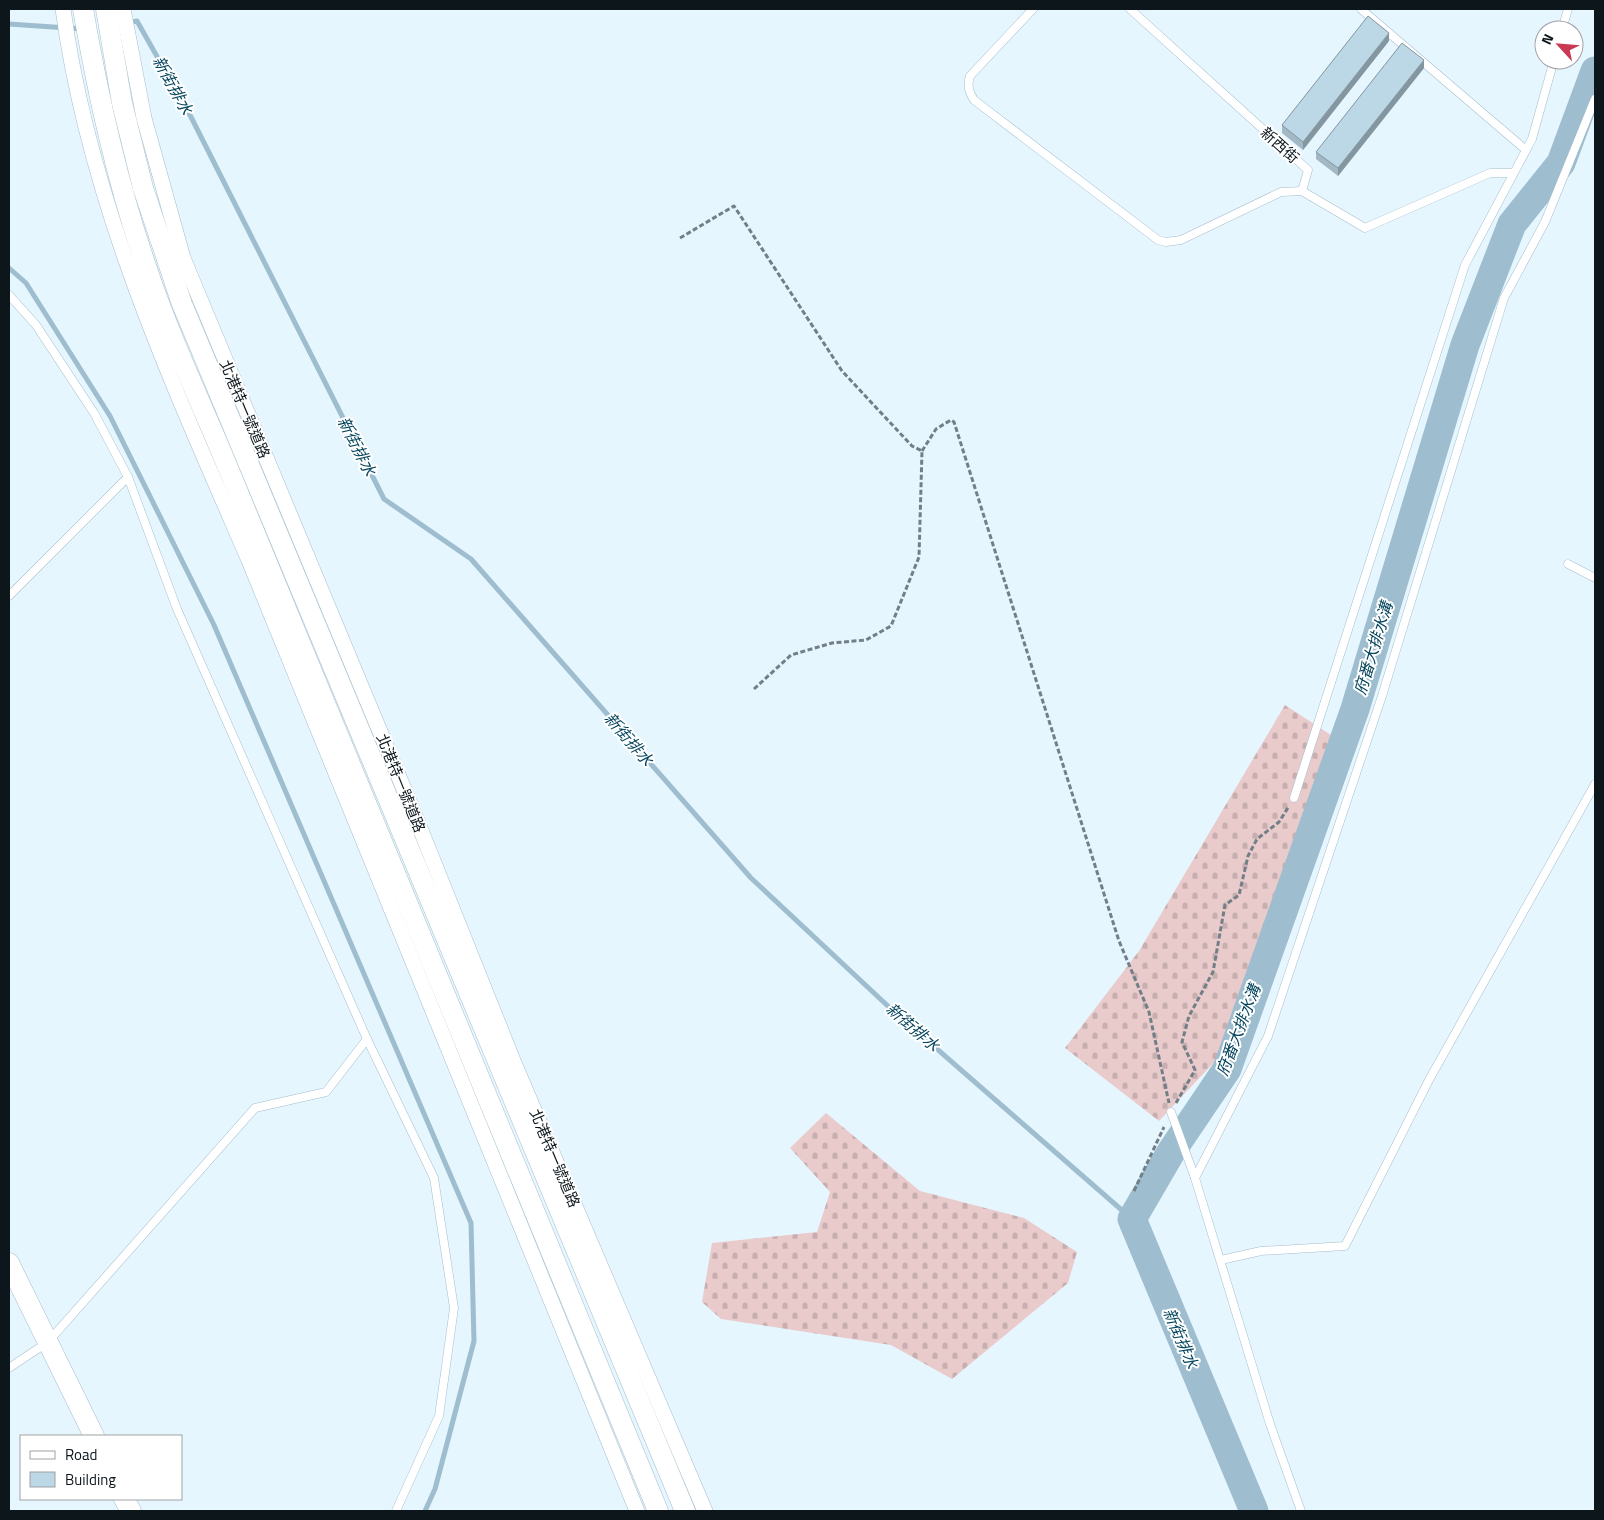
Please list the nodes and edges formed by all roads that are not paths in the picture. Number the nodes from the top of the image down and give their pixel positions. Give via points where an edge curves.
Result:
1 (106, 9) edge
2 (123, 9) edge
3 (1033, 9) edge
4 (1130, 9) edge
5 (1361, 9) edge
6 (83, 10) edge
7 (63, 12) edge
8 (120, 46) junction
9 (81, 51) junction
10 (1551, 70) edge
11 (1595, 99) edge
12 (1526, 150) junction
13 (1513, 173) junction
14 (1302, 191) junction
15 (9, 294) edge
16 (128, 476) junction
17 (1568, 564) dead end
18 (1595, 578) edge
19 (9, 596) edge
20 (1595, 784) edge
21 (1294, 798) road end
22 (367, 1039) junction
23 (1171, 1112) road end
24 (1195, 1178) junction
25 (1221, 1260) junction
26 (9, 1262) edge
27 (48, 1342) junction
28 (9, 1369) edge
29 (94, 1435) edge
30 (396, 1511) edge
31 (637, 1511) edge
32 (658, 1511) edge
33 (685, 1511) edge
34 (705, 1511) edge
35 (1301, 1511) edge

1 - 8 street
2 - 8 street
3 - 14 lane via 970,76 970,94 1158,240 1181,240 1281,192
4 - 14 lane, 新西街 via 1308,170
5 - 12 lane
6 - 9 street
7 - 9 street
8 - 33 street, 北港特一號道路 via 143,188 182,304
8 - 34 street, 北港特一號道路 via 183,258 514,1063
9 - 31 street via 82,107 100,181 129,271
9 - 32 street via 101,107 124,197 165,318
10 - 12 lane
11 - 24 lane via 1545,222 1504,298 1382,696 1268,1036
12 - 13 lane
13 - 14 lane via 1490,173 1365,228
13 - 21 lane via 1465,265
15 - 16 lane via 36,325 94,412
16 - 19 lane
16 - 22 lane via 177,609
17 - 18 lane
20 - 25 lane via 1429,1080 1345,1246 1261,1251
22 - 27 lane via 326,1092 255,1108
22 - 30 lane via 434,1178 454,1308 439,1416
23 - 24 lane
24 - 25 lane
25 - 35 lane via 1270,1424
26 - 27 street
27 - 28 lane
27 - 29 street

